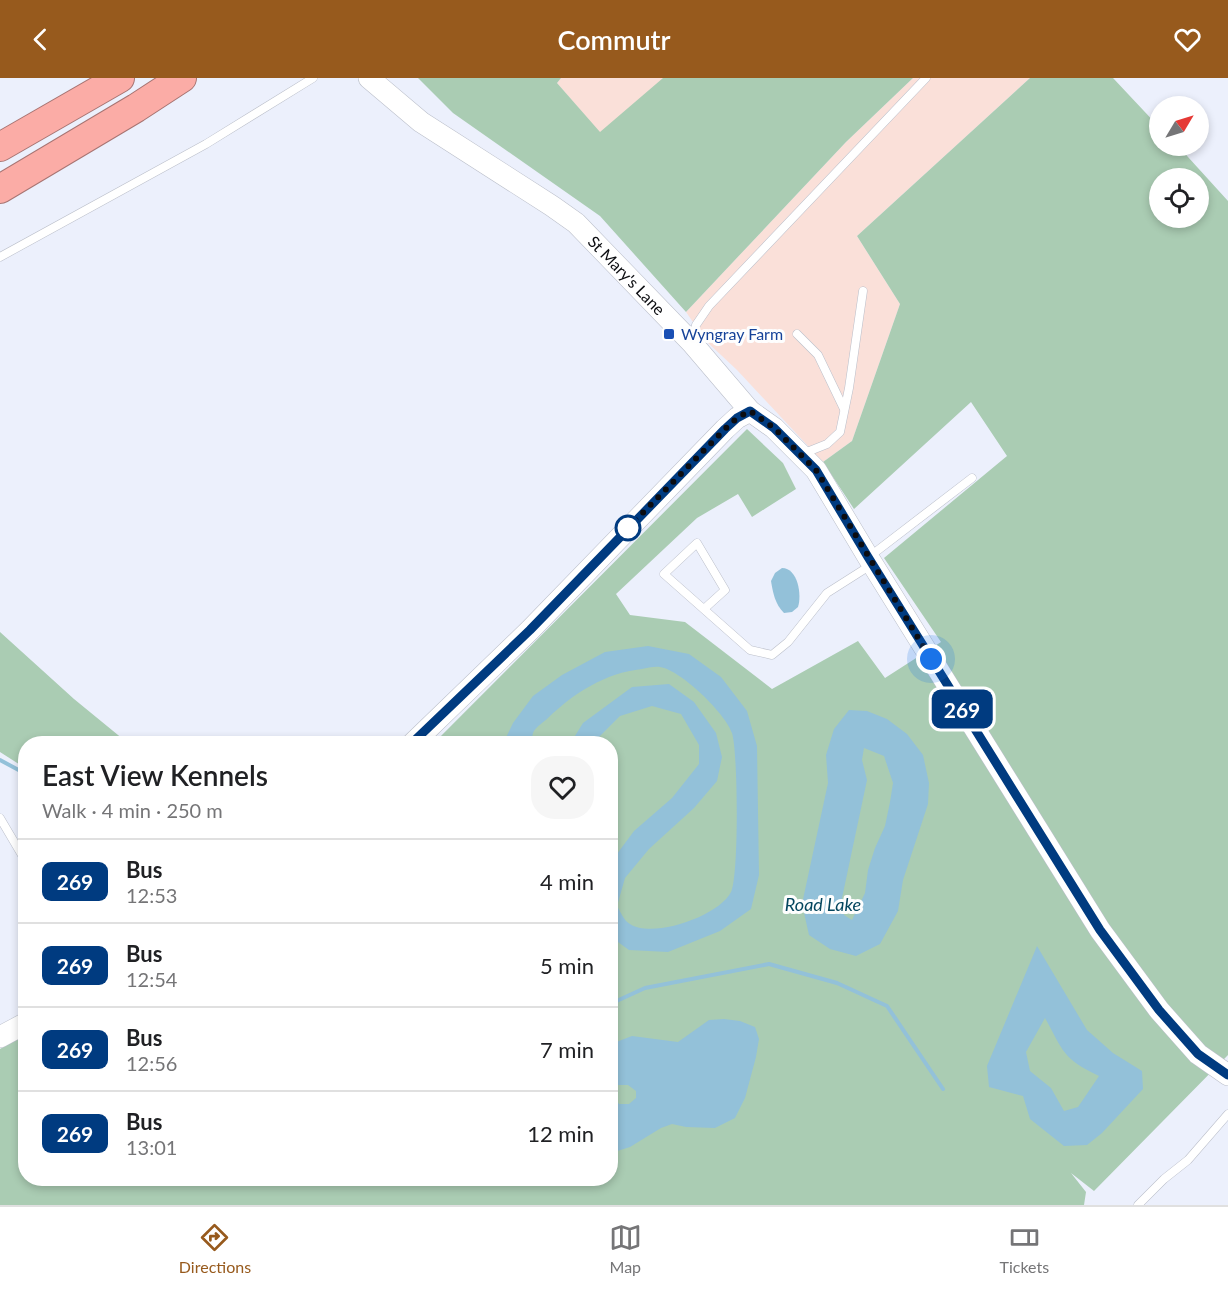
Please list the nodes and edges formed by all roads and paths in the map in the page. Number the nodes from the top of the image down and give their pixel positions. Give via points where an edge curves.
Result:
1 (120, 78) edge
2 (182, 78) edge
3 (313, 78) edge
4 (369, 78) edge
5 (926, 78) edge
6 (0, 147) edge
7 (0, 189) edge
8 (0, 257) edge
9 (862, 291) dead end
10 (797, 334) dead end
11 (692, 343) junction
12 (844, 410) junction
13 (750, 411) junction
14 (802, 454) junction
15 (972, 478) dead end
16 (870, 561) junction
17 (704, 609) junction
18 (419, 736) edge
19 (0, 818) edge
20 (18, 848) edge
21 (18, 1027) edge
22 (0, 1037) edge
23 (1228, 1075) edge
24 (1228, 1114) edge
25 (1138, 1205) edge

1 - 6 highway
2 - 7 highway
3 - 8 lane via 206,144
4 - 11 main road, St Mary's Lane via 421,122 576,223
5 - 11 lane via 709,306 696,325
9 - 12 lane
10 - 12 lane via 818,355
11 - 13 main road, St Mary's Lane
12 - 14 lane via 840,432 827,444
13 - 14 main road, St Mary's Lane
13 - 18 main road via 725,429 530,630
14 - 16 main road, St Mary's Lane via 816,470
15 - 16 lane
16 - 17 lane via 827,593 788,642 772,655 750,650
16 - 23 main road, St Mary's Lane via 1100,930 1159,1010 1198,1054
17 - 17 lane via 664,574 697,543 725,590
19 - 20 lane
21 - 22 main road
24 - 25 lane via 1188,1160

